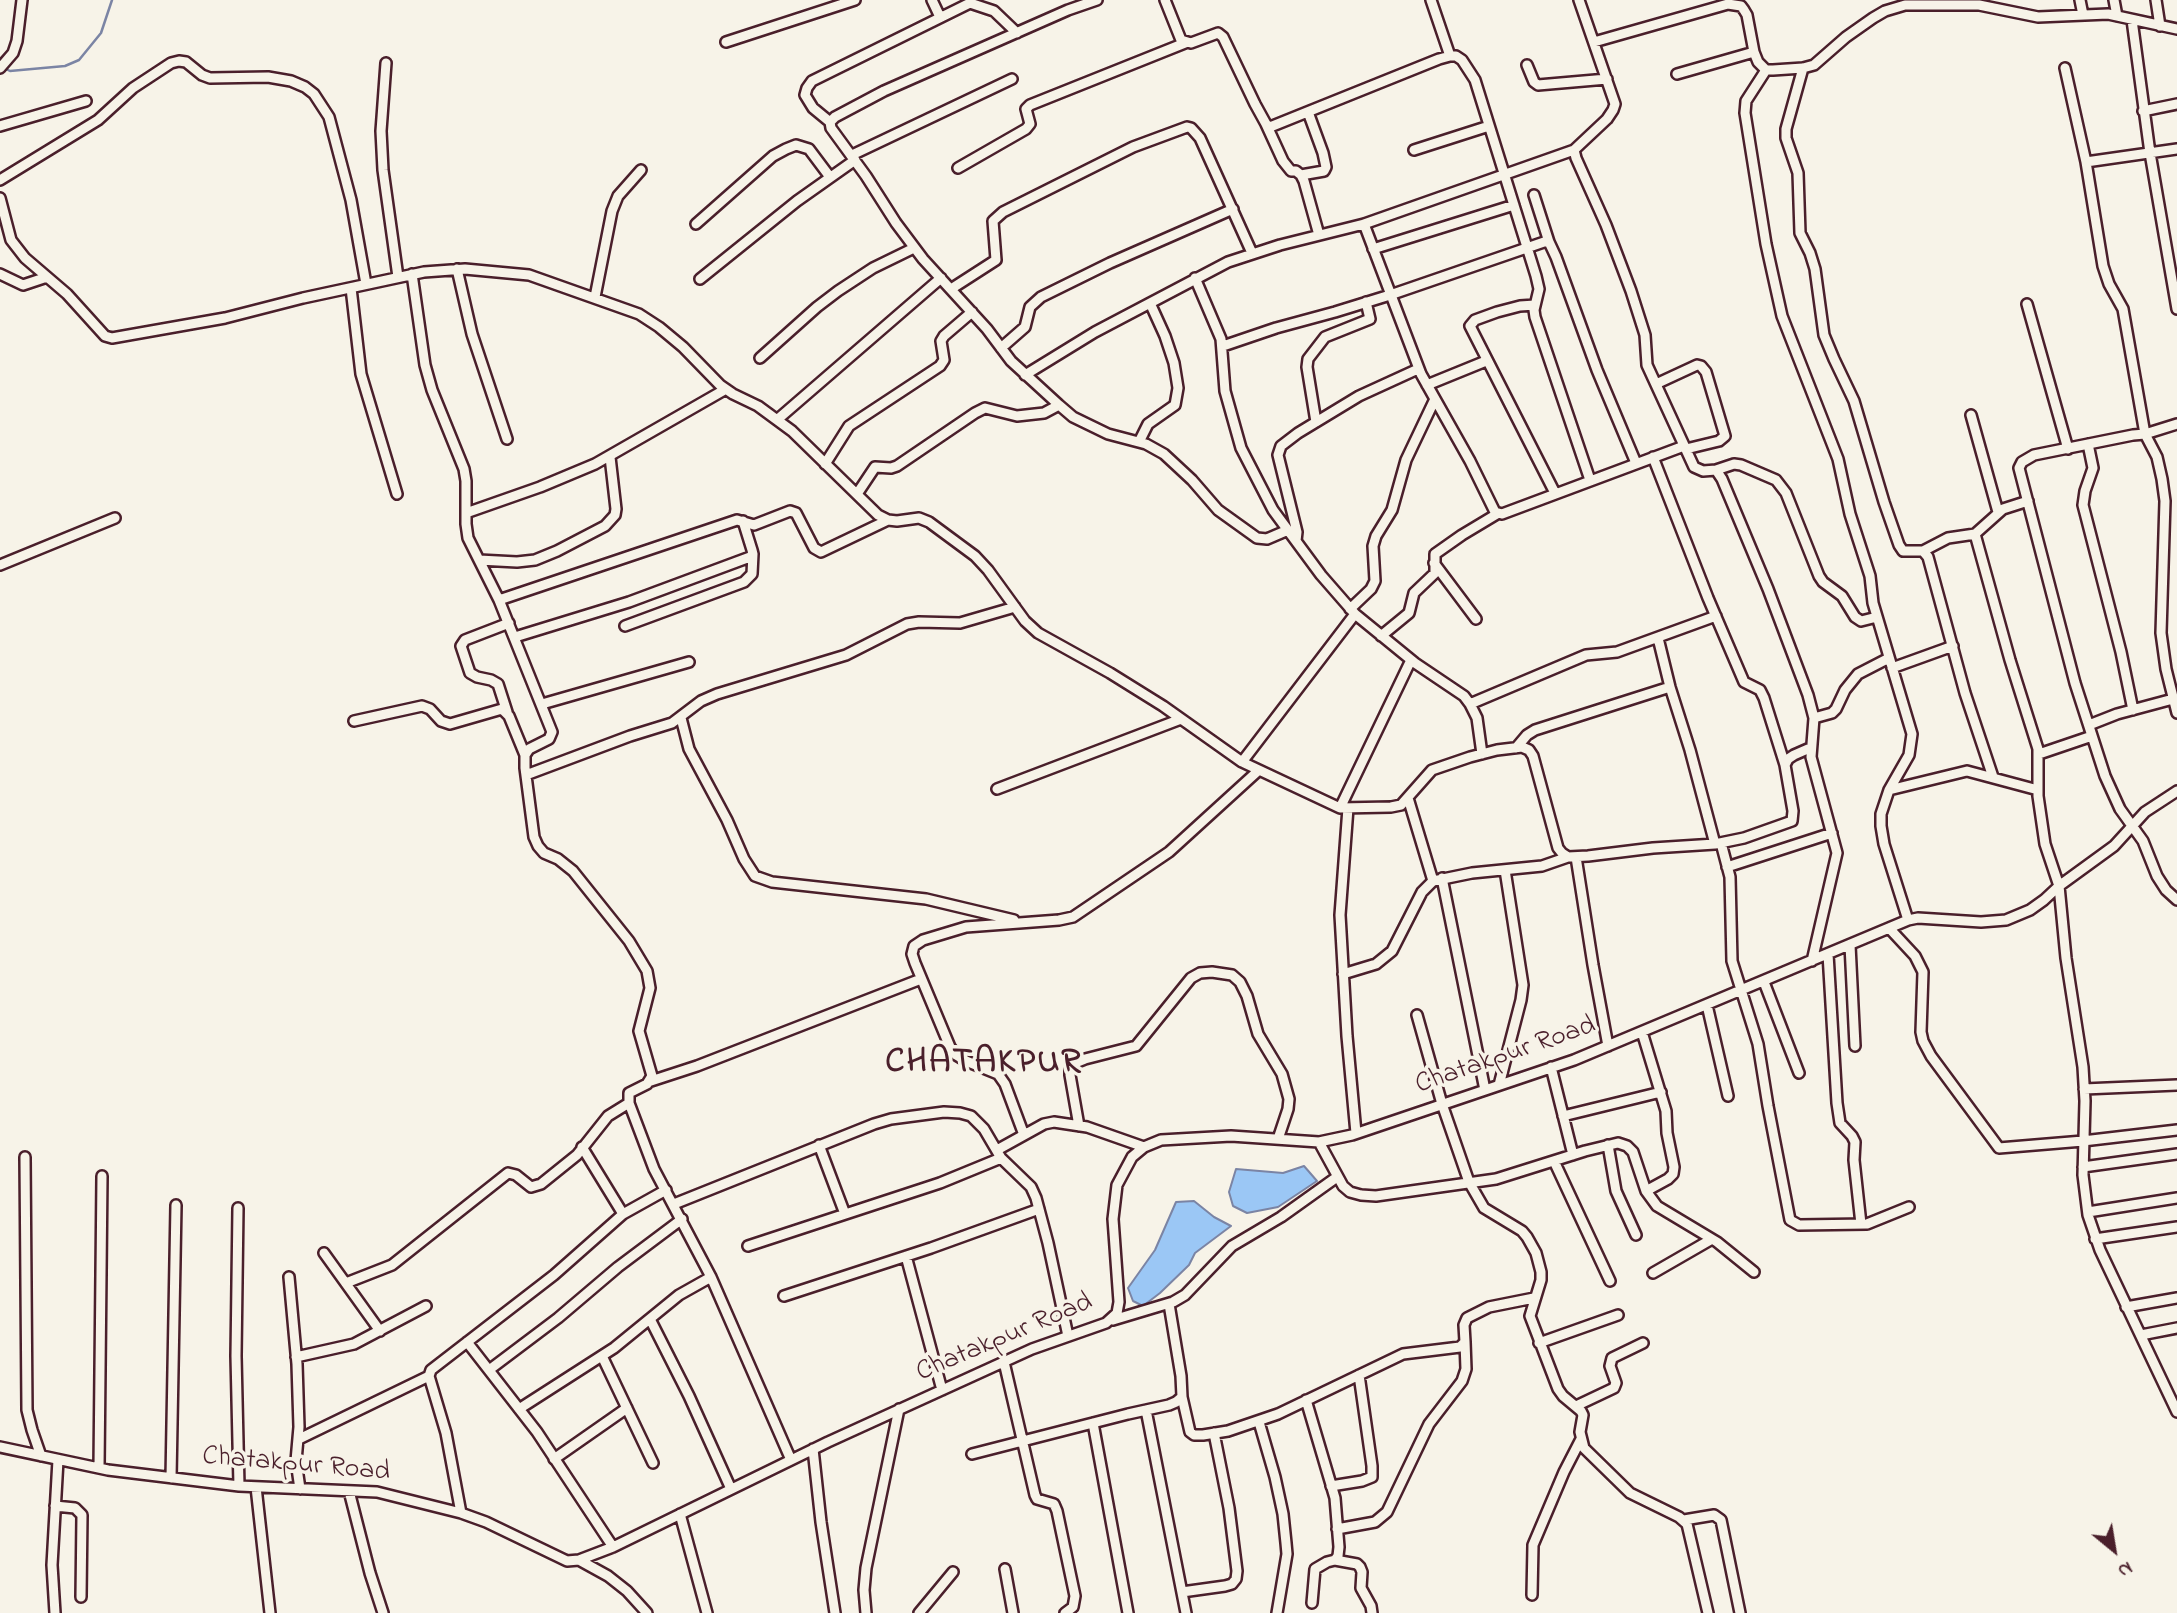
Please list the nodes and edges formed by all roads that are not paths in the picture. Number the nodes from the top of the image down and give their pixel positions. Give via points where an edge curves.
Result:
1 (22, 0) edge
2 (855, 0) edge
3 (932, 0) edge
4 (1097, 0) edge
5 (1165, 0) edge
6 (1431, 0) edge
7 (1579, 0) edge
8 (2080, 0) edge
9 (2114, 0) edge
10 (2156, 0) edge
11 (1081, 3) edge
12 (2083, 15) junction
13 (2117, 16) junction
14 (940, 18) junction
15 (2132, 20) junction
16 (2160, 26) junction
17 (2177, 29) edge
18 (1017, 33) junction
19 (726, 42) dead end
20 (1594, 42) junction
21 (1185, 43) junction
22 (1754, 52) junction
23 (1450, 56) junction
24 (386, 63) dead end
25 (3, 65) edge
26 (1527, 65) dead end
27 (1803, 68) junction
28 (2065, 68) dead end
29 (1766, 69) junction
30 (1677, 74) dead end
31 (1012, 79) dead end
32 (1607, 79) junction
33 (86, 101) dead end
34 (2177, 104) edge
35 (2143, 111) junction
36 (1308, 112) junction
37 (830, 122) junction
38 (1266, 124) junction
39 (0, 126) edge
40 (1489, 126) junction
41 (2177, 149) edge
42 (1414, 150) dead end
43 (1574, 150) junction
44 (2150, 153) junction
45 (853, 157) junction
46 (2086, 162) junction
47 (958, 168) dead end
48 (641, 170) dead end
49 (1301, 176) junction
50 (1505, 176) junction
51 (830, 177) junction
52 (0, 180) edge
53 (1534, 195) dead end
54 (0, 198) edge
55 (1514, 205) junction
56 (1233, 209) junction
57 (695, 223) dead end
58 (1364, 224) junction
59 (1319, 235) junction
60 (1549, 242) junction
61 (914, 247) junction
62 (1373, 249) junction
63 (1527, 249) junction
64 (1252, 253) junction
65 (457, 269) junction
66 (0, 274) edge
67 (412, 274) junction
68 (47, 277) junction
69 (398, 277) junction
70 (941, 278) junction
71 (1195, 278) junction
72 (700, 279) dead end
73 (366, 284) junction
74 (351, 288) junction
75 (951, 289) junction
76 (1390, 295) junction
77 (595, 297) junction
78 (1366, 302) junction
79 (1150, 303) junction
80 (2027, 304) dead end
81 (1535, 305) junction
82 (2177, 309) edge
83 (972, 312) junction
84 (1223, 346) junction
85 (1001, 348) junction
86 (761, 358) dead end
87 (1486, 361) junction
88 (1419, 369) junction
89 (1025, 374) junction
90 (1656, 384) junction
91 (1427, 386) junction
92 (726, 390) junction
93 (1435, 399) junction
94 (1059, 405) junction
95 (1971, 415) dead end
96 (778, 419) junction
97 (1315, 422) junction
98 (2177, 424) edge
99 (2146, 435) junction
100 (507, 439) dead end
101 (1139, 442) junction
102 (2088, 444) junction
103 (1685, 448) junction
104 (2068, 449) junction
105 (610, 457) junction
106 (1653, 457) junction
107 (1636, 463) junction
108 (825, 464) junction
109 (1716, 470) junction
110 (1590, 480) junction
111 (857, 494) junction
112 (1555, 494) junction
113 (397, 495) dead end
114 (2028, 501) junction
115 (1998, 512) junction
116 (466, 513) junction
117 (1497, 514) junction
118 (115, 519) dead end
119 (888, 520) junction
120 (743, 521) junction
121 (1288, 530) junction
122 (1975, 534) junction
123 (1296, 541) junction
124 (1923, 551) junction
125 (753, 554) junction
126 (479, 560) junction
127 (1433, 562) junction
128 (0, 565) edge
129 (499, 600) junction
130 (1015, 607) junction
131 (1352, 612) junction
132 (1716, 616) junction
133 (1877, 617) junction
134 (1476, 620) dead end
135 (509, 623) junction
136 (625, 626) dead end
137 (1381, 636) junction
138 (515, 637) junction
139 (1658, 638) junction
140 (1953, 646) junction
141 (1411, 660) junction
142 (689, 662) dead end
143 (1891, 663) junction
144 (1670, 687) junction
145 (2173, 699) junction
146 (542, 704) junction
147 (1470, 704) junction
148 (2133, 710) junction
149 (507, 712) junction
150 (2177, 713) edge
151 (681, 718) junction
152 (1814, 718) junction
153 (1181, 719) junction
154 (354, 721) dead end
155 (2089, 725) junction
156 (2092, 736) junction
157 (1516, 748) junction
158 (1811, 748) junction
159 (1482, 754) junction
160 (2039, 754) junction
161 (525, 755) junction
162 (1242, 761) junction
163 (1785, 765) junction
164 (1259, 770) junction
165 (526, 775) junction
166 (1993, 777) junction
167 (997, 789) dead end
168 (1889, 790) junction
169 (2038, 790) junction
170 (2177, 791) edge
171 (1408, 798) junction
172 (1344, 808) junction
173 (2132, 827) junction
174 (1832, 833) junction
175 (1718, 844) junction
176 (1572, 857) junction
177 (1727, 867) junction
178 (1505, 870) junction
179 (1437, 879) junction
180 (2059, 886) junction
181 (2177, 900) edge
182 (1909, 920) junction
183 (1022, 923) junction
184 (1889, 928) junction
185 (1850, 945) junction
186 (1828, 954) junction
187 (1812, 961) junction
188 (1343, 974) junction
189 (921, 979) junction
190 (1763, 982) junction
191 (1743, 991) junction
192 (1707, 1005) junction
193 (1417, 1015) dead end
194 (1642, 1032) junction
195 (1608, 1046) junction
196 (1855, 1046) dead end
197 (1551, 1067) junction
198 (1799, 1073) dead end
199 (651, 1081) junction
200 (1499, 1085) junction
201 (2177, 1085) edge
202 (2084, 1089) junction
203 (1485, 1090) junction
204 (1661, 1092) junction
205 (1728, 1096) dead end
206 (629, 1103) junction
207 (1442, 1104) junction
208 (1563, 1116) junction
209 (1079, 1126) junction
210 (2177, 1130) edge
211 (1356, 1133) junction
212 (1024, 1135) junction
213 (1278, 1139) junction
214 (2084, 1141) junction
215 (1319, 1142) junction
216 (819, 1145) junction
217 (1608, 1145) junction
218 (582, 1147) junction
219 (1144, 1147) junction
220 (999, 1154) junction
221 (2177, 1154) edge
222 (1573, 1155) junction
223 (25, 1157) dead end
224 (1555, 1161) junction
225 (2083, 1167) junction
226 (102, 1176) dead end
227 (1337, 1177) junction
228 (1469, 1182) junction
229 (666, 1190) junction
230 (1646, 1191) junction
231 (2177, 1198) edge
232 (674, 1204) junction
233 (176, 1205) dead end
234 (1909, 1207) dead end
235 (238, 1208) dead end
236 (1039, 1209) junction
237 (2088, 1212) junction
238 (623, 1214) junction
239 (845, 1214) junction
240 (682, 1219) junction
241 (1861, 1224) junction
242 (2177, 1227) edge
243 (1636, 1235) dead end
244 (1712, 1239) junction
245 (2095, 1239) junction
246 (748, 1246) dead end
247 (324, 1253) dead end
248 (905, 1256) junction
249 (1754, 1272) dead end
250 (1653, 1273) dead end
251 (711, 1276) junction
252 (289, 1277) dead end
253 (1610, 1281) dead end
254 (346, 1283) junction
255 (784, 1296) dead end
256 (1534, 1298) junction
257 (2177, 1298) edge
258 (1169, 1304) junction
259 (426, 1306) dead end
260 (2126, 1307) junction
261 (1618, 1315) dead end
262 (650, 1319) junction
263 (1105, 1322) junction
264 (2177, 1328) edge
265 (380, 1331) junction
266 (2141, 1335) junction
267 (1068, 1336) junction
268 (467, 1342) junction
269 (1465, 1342) junction
270 (1539, 1343) junction
271 (1643, 1343) dead end
272 (602, 1356) junction
273 (296, 1357) junction
274 (1004, 1362) junction
275 (489, 1370) junction
276 (1359, 1375) junction
277 (429, 1376) junction
278 (942, 1390) junction
279 (1182, 1397) junction
280 (1306, 1400) junction
281 (1576, 1406) junction
282 (627, 1408) junction
283 (519, 1409) junction
284 (899, 1409) junction
285 (1146, 1410) junction
286 (2177, 1412) edge
287 (1259, 1422) junction
288 (1093, 1423) junction
289 (1214, 1433) junction
290 (1581, 1439) junction
291 (299, 1440) junction
292 (1022, 1441) junction
293 (0, 1447) edge
294 (813, 1449) junction
295 (972, 1454) dead end
296 (41, 1456) junction
297 (554, 1459) junction
298 (58, 1460) junction
299 (790, 1460) junction
300 (653, 1463) dead end
301 (99, 1468) junction
302 (171, 1478) junction
303 (239, 1486) junction
304 (1331, 1486) junction
305 (256, 1487) junction
306 (300, 1489) junction
307 (731, 1489) junction
308 (349, 1491) junction
309 (55, 1506) junction
310 (461, 1513) junction
311 (680, 1514) junction
312 (1684, 1520) junction
313 (1338, 1529) junction
314 (613, 1547) junction
315 (579, 1560) junction
316 (1335, 1560) junction
317 (1005, 1569) dead end
318 (953, 1572) dead end
319 (1182, 1592) junction
320 (1532, 1595) dead end
321 (81, 1597) dead end
322 (1312, 1603) dead end
323 (55, 1613) edge
324 (270, 1613) edge
325 (383, 1613) edge
326 (647, 1613) edge
327 (707, 1613) edge
328 (835, 1613) edge
329 (866, 1613) edge
330 (919, 1613) edge
331 (1013, 1613) edge
332 (1065, 1613) edge
333 (1128, 1613) edge
334 (1186, 1613) edge
335 (1276, 1613) edge
336 (1372, 1613) edge
337 (1708, 1613) edge
338 (1740, 1613) edge

1 - 25 street via 17,41
2 - 19 street
3 - 14 street
4 - 11 street
5 - 21 street
6 - 23 street
7 - 20 street
8 - 12 street
9 - 13 street
10 - 16 street
11 - 18 street
12 - 13 street
12 - 27 street via 2038,17 1979,5 1905,5 1885,11 1820,61
13 - 15 street
14 - 18 street via 976,3 994,11
14 - 37 street via 812,81 805,95
15 - 16 street
15 - 35 street
16 - 17 street
18 - 37 street via 884,90
20 - 22 street via 1728,4 1741,6 1747,15
20 - 32 street
21 - 38 street via 1218,33 1223,37
21 - 47 street via 1030,105 1026,130
22 - 29 street
22 - 30 street
23 - 36 street
23 - 40 street via 1469,68
24 - 69 street via 383,170
26 - 32 street via 1538,85
27 - 29 street
27 - 124 street via 1786,138 1798,173 1800,233 1815,269 1822,326 1854,401 1899,545 1903,551
28 - 46 street
29 - 133 street via 1746,101 1745,113 1766,244 1782,316 1838,459
31 - 45 street
32 - 43 street via 1614,110
33 - 39 street
34 - 35 street
35 - 44 street
36 - 38 street via 1276,126
36 - 49 street via 1326,167
37 - 45 street
38 - 49 street via 1287,167
40 - 42 street
40 - 50 street
41 - 44 street
43 - 50 street
43 - 90 street via 1631,291 1645,335 1647,365
44 - 46 street
44 - 82 street
45 - 51 street
45 - 61 street
46 - 99 street via 2103,266 2123,309
48 - 77 street via 618,196 612,211
49 - 59 street
50 - 55 street
50 - 58 street
51 - 57 street via 808,149 796,145 774,156
51 - 72 street
52 - 73 street via 98,120 133,88 172,63 186,62 210,78 291,81 314,94 329,117 351,200
53 - 60 street
54 - 68 street via 11,240
55 - 62 street
55 - 63 street
56 - 64 street
56 - 75 street via 1200,138 1191,128 1180,128 1003,212 993,221 996,260
56 - 85 street via 1041,297 1030,307 1025,327
58 - 59 street
58 - 62 street
59 - 64 street
60 - 63 street
60 - 107 street
61 - 70 street
61 - 86 street via 838,291
62 - 76 street
63 - 76 street
63 - 81 street via 1539,289
64 - 71 street
65 - 67 street
65 - 77 street via 529,275
65 - 100 street via 472,334
66 - 68 street via 23,285
67 - 69 street
67 - 116 street via 425,365 464,469
68 - 74 street via 112,338 225,318
69 - 73 street
70 - 75 street
70 - 96 street
71 - 79 street
71 - 84 street
73 - 74 street
74 - 113 street via 361,374
75 - 83 street
76 - 78 street
76 - 88 street
77 - 92 street via 659,327
78 - 84 street
78 - 97 street via 1370,319 1325,337 1308,359
79 - 89 street
79 - 101 street via 1174,363 1178,388 1175,405 1148,424
80 - 104 street
81 - 87 street via 1512,307 1471,323
81 - 110 street via 1535,317
83 - 85 street
83 - 108 street via 941,341 944,360 940,366 849,426
84 - 121 street via 1225,391 1241,447
85 - 89 street
87 - 91 street
87 - 112 street
88 - 91 street
88 - 97 street
89 - 94 street
90 - 103 street
90 - 103 street via 1689,367 1704,368 1725,436 1719,442
91 - 93 street
92 - 96 street
92 - 105 street
93 - 117 street
93 - 131 street via 1406,460 1392,510 1376,536 1376,582
94 - 101 street via 1108,434
94 - 111 street via 1044,413 1017,416 985,408 897,466 875,467
95 - 115 street
96 - 108 street
97 - 123 street via 1286,441 1278,455
98 - 99 street
99 - 102 street
99 - 145 street via 2157,457 2165,502 2161,633
101 - 121 street via 1164,454 1218,510 1256,538 1268,539
102 - 104 street
102 - 148 street via 2093,468 2083,505
103 - 106 street
103 - 109 street via 1697,470
104 - 114 street via 2022,462 2020,474
105 - 116 street
105 - 126 street via 616,509 605,526 534,560
106 - 107 street
106 - 132 street
107 - 110 street
108 - 111 street
109 - 133 street via 1741,465 1776,480 1786,493 1823,582 1842,596 1861,621
109 - 152 street via 1768,589
110 - 112 street
111 - 119 street
112 - 117 street
114 - 115 street
114 - 155 street
115 - 122 street
116 - 126 street via 468,538
117 - 127 street via 1440,550
118 - 128 street
119 - 120 street via 821,552 814,548 796,513 790,511 754,525
119 - 130 street via 919,518 929,522 975,556
120 - 125 street
120 - 129 street
121 - 123 street
122 - 124 street via 1948,538
122 - 160 street
123 - 131 street
124 - 140 street via 1931,563
125 - 136 street via 752,573 744,582
125 - 138 street via 629,602
126 - 129 street
127 - 134 street
127 - 137 street via 1432,578 1414,593 1407,616
129 - 135 street
130 - 151 street via 960,623 907,624 846,655 717,694
130 - 153 street via 1038,633
131 - 137 street
131 - 162 street
132 - 139 street
132 - 163 street via 1744,682 1765,698
133 - 143 street
135 - 138 street
135 - 149 street via 465,640 461,646 470,673 498,684
137 - 141 street
138 - 146 street
139 - 144 street
139 - 147 street via 1609,655 1586,655
140 - 143 street
140 - 166 street
141 - 147 street
141 - 172 street
142 - 146 street
143 - 152 street via 1858,674 1836,709
143 - 168 street via 1912,741 1903,769
144 - 157 street via 1535,730
144 - 175 street
145 - 148 street
145 - 150 street
146 - 161 street via 551,736
147 - 159 street
148 - 155 street
149 - 154 street via 497,710 450,724 422,706
149 - 161 street
151 - 165 street
151 - 183 street via 689,749 755,876 772,882 926,899
152 - 158 street
153 - 162 street
153 - 167 street
155 - 156 street
156 - 160 street
156 - 173 street via 2113,797
157 - 159 street
157 - 176 street via 1529,750 1533,757 1558,848
158 - 163 street
158 - 174 street
159 - 171 street via 1432,771
160 - 169 street
161 - 165 street
162 - 164 street
163 - 175 street via 1793,821
164 - 172 street
164 - 183 street via 1169,852 1073,917
165 - 199 street via 538,846 573,870 647,971 650,988 639,1031
166 - 168 street via 1967,771
166 - 169 street
168 - 182 street via 1881,826
169 - 180 street via 2045,844
170 - 173 street, Chatakpur Road via 2145,812
171 - 172 street via 1391,807
171 - 179 street
172 - 188 street
173 - 180 street, Chatakpur Road
173 - 181 street via 2157,876
174 - 177 street
174 - 187 street via 1837,853
175 - 176 street
175 - 177 street
176 - 178 street
176 - 195 street
177 - 191 street via 1731,957
178 - 179 street
178 - 200 street via 1523,985
179 - 188 street via 1422,892 1392,951 1376,964
179 - 203 street
180 - 182 street, Chatakpur Road via 2030,910 2007,920
180 - 202 street
182 - 184 street, Chatakpur Road
183 - 189 street via 965,927 923,940 912,954
184 - 185 street, Chatakpur Road
184 - 214 street via 1916,956 1923,972 1923,1041 1999,1148
185 - 186 street, Chatakpur Road
185 - 196 street
186 - 187 street, Chatakpur Road
186 - 241 street via 1837,1103 1840,1123 1855,1142
187 - 190 street, Chatakpur Road
188 - 211 street
189 - 199 street
189 - 212 street via 950,1047 966,1061 998,1074
190 - 191 street, Chatakpur Road
190 - 198 street
191 - 192 street, Chatakpur Road
191 - 241 street via 1758,1044 1790,1220 1799,1225
192 - 194 street, Chatakpur Road
192 - 205 street
193 - 207 street
194 - 195 street, Chatakpur Road
194 - 204 street
195 - 197 street, Chatakpur Road
197 - 200 street, Chatakpur Road
197 - 208 street
199 - 206 street via 629,1093
200 - 203 street, Chatakpur Road
201 - 202 street
202 - 214 street
203 - 207 street, Chatakpur Road
204 - 208 street
204 - 230 street via 1673,1174
206 - 218 street via 608,1116
206 - 229 street
207 - 211 street, Chatakpur Road
207 - 228 street
208 - 222 street
209 - 212 street via 1054,1122
209 - 213 street via 1070,1068 1085,1059 1136,1046 1191,978 1213,972 1233,975 1240,982 1258,1034 1282,1074 1289,1099
209 - 219 street
210 - 214 street
211 - 215 street, Chatakpur Road
212 - 220 street
213 - 215 street, Chatakpur Road
213 - 219 street, Chatakpur Road via 1161,1140
214 - 225 street
215 - 227 street
216 - 220 street via 891,1119 944,1112 971,1115 979,1121
216 - 232 street
216 - 239 street
217 - 222 street
217 - 230 street via 1618,1143 1633,1152
217 - 243 street via 1616,1191
218 - 238 street
218 - 254 street via 536,1186 508,1173 393,1265
219 - 263 street, Chatakpur Road via 1132,1157 1117,1185 1112,1219 1119,1302 1117,1313
220 - 236 street via 1031,1187
220 - 239 street via 940,1183
221 - 225 street
222 - 224 street
223 - 296 street via 27,1410
224 - 228 street
224 - 253 street
225 - 237 street
226 - 301 street
227 - 228 street via 1350,1192 1376,1196
227 - 258 street via 1232,1246 1185,1295
228 - 256 street via 1483,1208 1522,1231 1533,1247 1541,1275
229 - 232 street
229 - 238 street
230 - 244 street via 1657,1206
231 - 237 street
232 - 240 street
233 - 302 street
234 - 241 street
235 - 303 street
236 - 248 street
236 - 267 street
237 - 245 street
238 - 268 street
239 - 246 street
240 - 251 street
240 - 275 street
242 - 245 street
244 - 249 street
244 - 250 street
245 - 260 street
247 - 254 street
248 - 255 street
248 - 278 street
251 - 262 street
251 - 299 street
252 - 273 street
254 - 265 street
256 - 269 street via 1489,1307 1467,1318
256 - 270 street via 1530,1316
257 - 260 street
258 - 263 street
258 - 279 street
259 - 265 street
260 - 266 street
261 - 270 street
262 - 272 street
262 - 307 street
263 - 267 street, Chatakpur Road
264 - 266 street
265 - 273 street via 344,1347
266 - 286 street
267 - 274 street, Chatakpur Road
268 - 275 street
268 - 277 street
269 - 276 street via 1453,1349 1403,1354
269 - 313 street via 1462,1381 1429,1424 1387,1512 1368,1524
270 - 281 street via 1560,1392
271 - 281 street via 1612,1358 1614,1388
272 - 282 street
272 - 283 street
273 - 291 street
274 - 278 street, Chatakpur Road
274 - 292 street
275 - 283 street
276 - 280 street
276 - 304 street via 1372,1477
277 - 291 street
277 - 310 street via 446,1433
278 - 284 street, Chatakpur Road
279 - 285 street
279 - 289 street via 1190,1432
280 - 287 street
280 - 304 street
281 - 290 street via 1583,1415
282 - 297 street
282 - 300 street
283 - 297 street
284 - 294 street, Chatakpur Road
284 - 329 street via 866,1567
285 - 288 street
285 - 319 street
287 - 289 street
287 - 335 street via 1283,1514 1287,1554
288 - 292 street
288 - 333 street
289 - 319 street via 1229,1508 1236,1579 1232,1584
290 - 312 street via 1589,1454 1630,1493
290 - 320 street via 1533,1545
291 - 306 street
292 - 295 street
292 - 332 street via 1034,1495 1054,1504 1057,1511 1075,1596 1073,1607
293 - 296 street, Chatakpur Road
294 - 299 street, Chatakpur Road
294 - 328 street
296 - 298 street, Chatakpur Road
297 - 314 street
298 - 301 street, Chatakpur Road
298 - 309 street
299 - 307 street, Chatakpur Road
301 - 302 street, Chatakpur Road
302 - 303 street, Chatakpur Road
303 - 305 street, Chatakpur Road
304 - 313 street
305 - 306 street, Chatakpur Road
305 - 324 street
306 - 308 street, Chatakpur Road
307 - 311 street, Chatakpur Road
308 - 310 street, Chatakpur Road via 377,1492
308 - 325 street
309 - 321 street via 75,1508 82,1515
309 - 323 street
310 - 315 street, Chatakpur Road via 567,1560
311 - 314 street, Chatakpur Road
311 - 327 street
312 - 337 street
312 - 338 street via 1714,1515 1721,1520
313 - 316 street
314 - 315 street, Chatakpur Road
315 - 326 street via 608,1576
316 - 322 street via 1315,1569
316 - 336 street via 1360,1567 1361,1588
317 - 331 street
318 - 330 street
319 - 334 street

